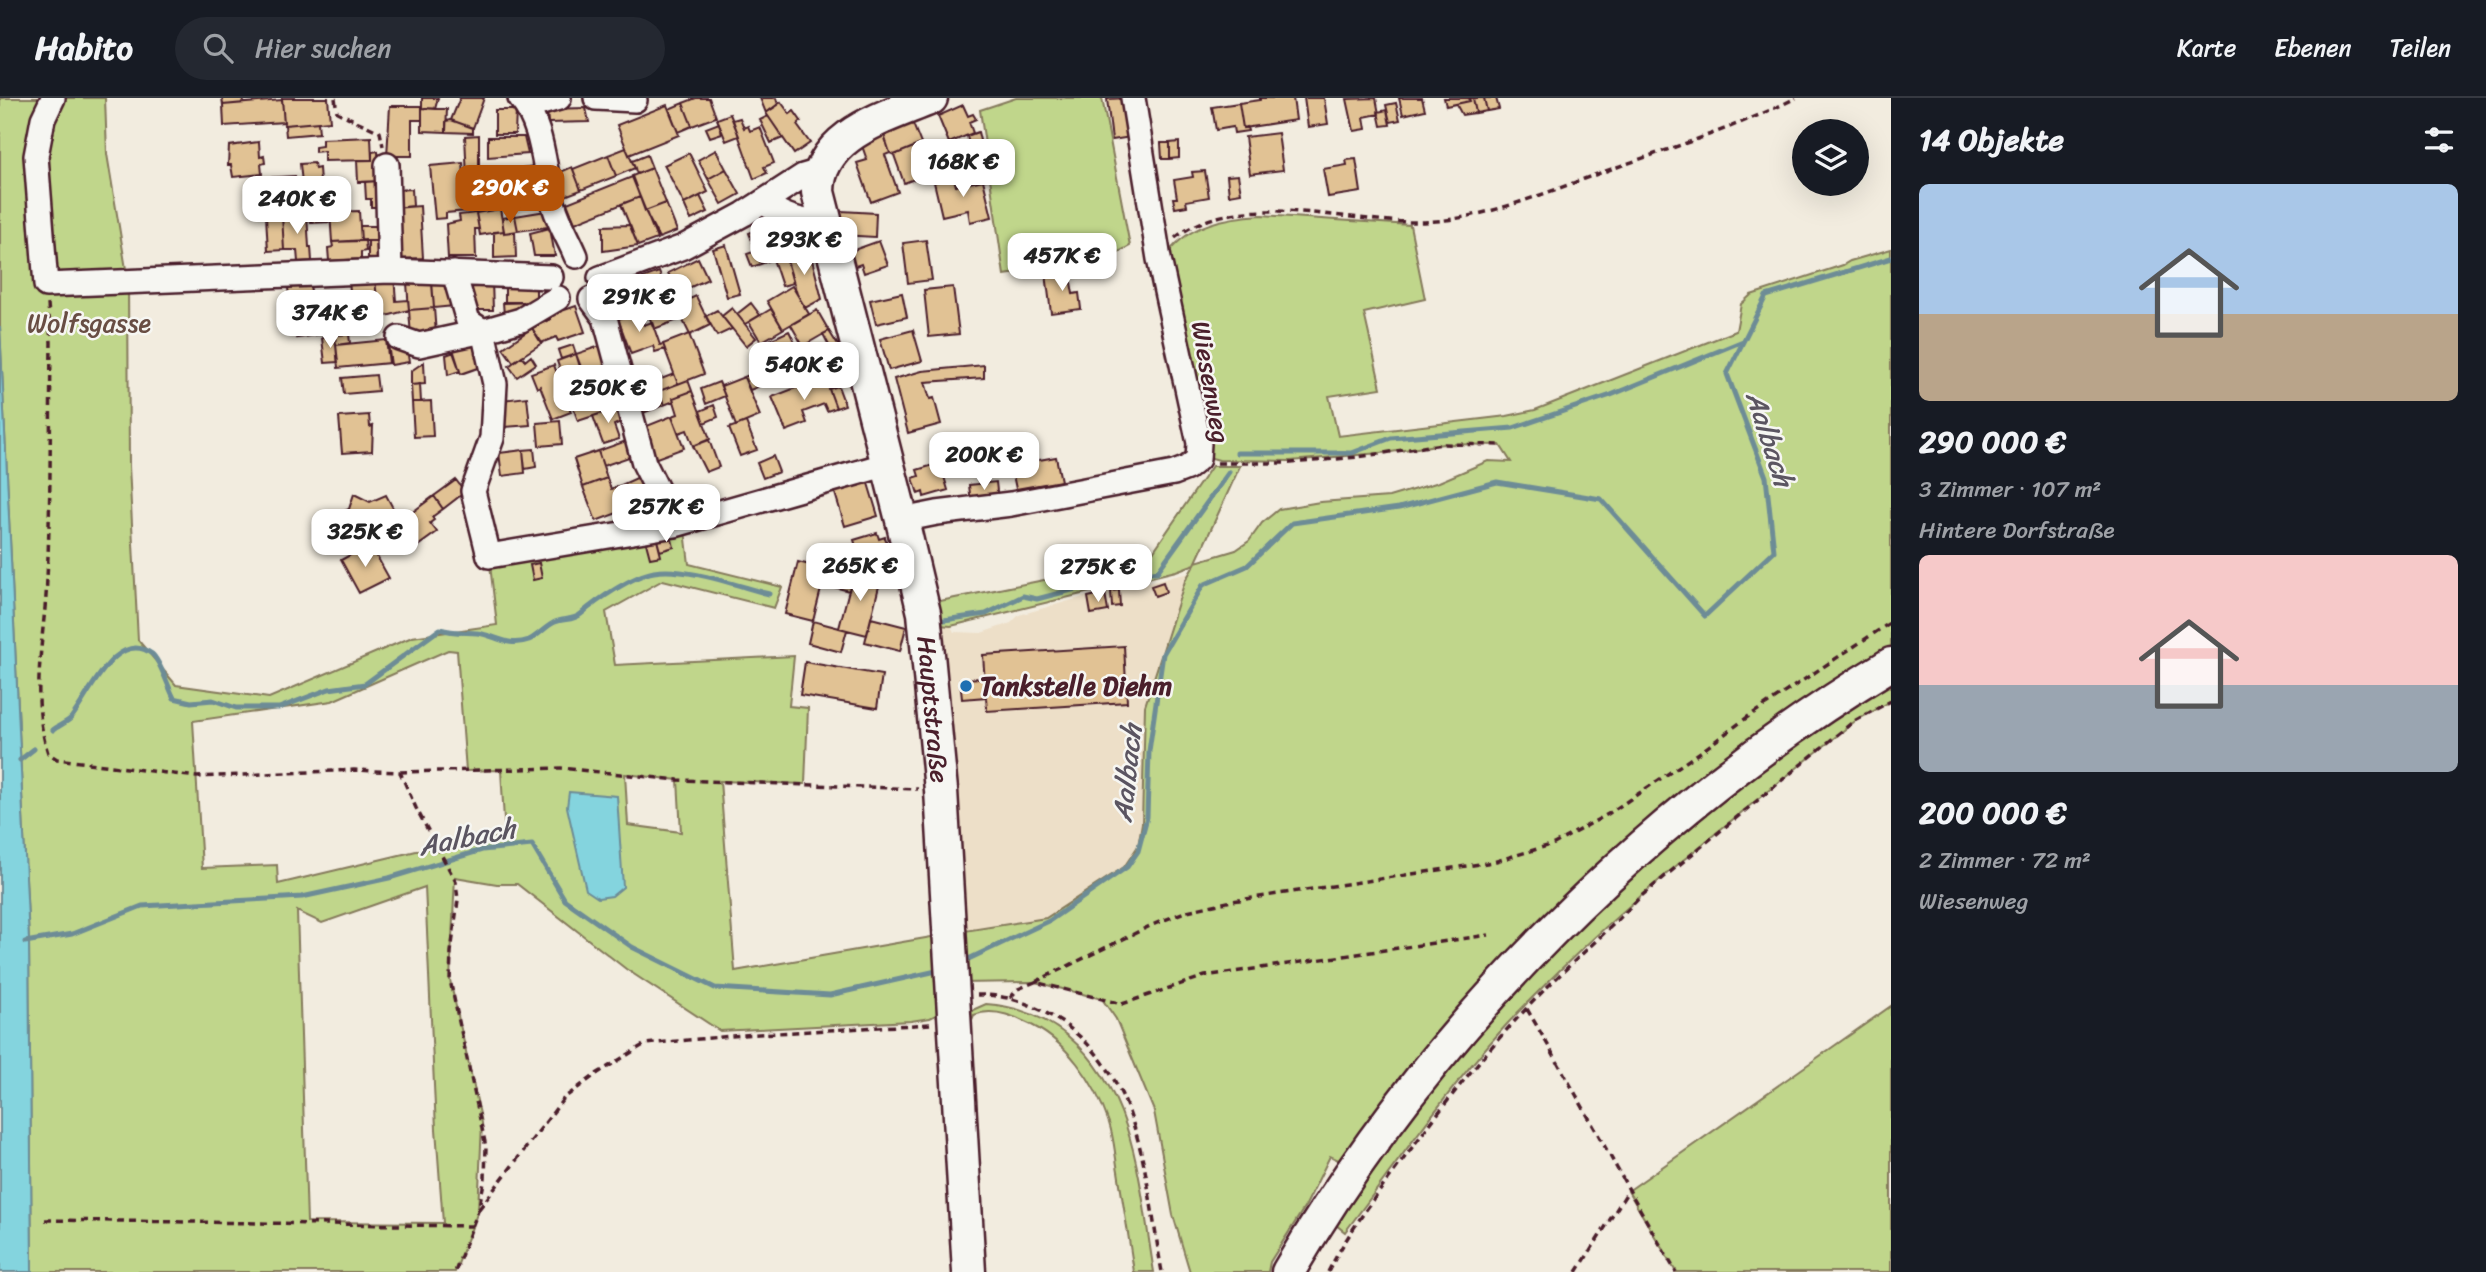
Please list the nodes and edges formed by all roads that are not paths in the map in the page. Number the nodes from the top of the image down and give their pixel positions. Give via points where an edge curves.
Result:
1 (53, 98) edge
2 (559, 98) edge
3 (596, 98) edge
4 (931, 98) edge
5 (1133, 98) edge
6 (635, 100) dead end
7 (524, 103) edge
8 (387, 165) road end
9 (820, 171) junction
10 (764, 202) junction
11 (824, 222) junction
12 (576, 256) junction
13 (390, 271) junction
14 (454, 273) junction
15 (555, 288) junction
16 (596, 288) junction
17 (483, 331) junction
18 (399, 338) dead end
19 (888, 464) junction
20 (902, 520) junction
21 (675, 525) junction
22 (1891, 664) edge
23 (969, 1272) edge
24 (1288, 1272) edge

1 - 13 street via 43,119 36,156 46,285
2 - 7 street
3 - 6 street
4 - 9 street via 848,136 835,146
5 - 20 street, Wiesenweg via 1157,246 1199,443 1198,459 1174,473
7 - 12 street via 539,137 554,207
8 - 13 street
9 - 10 street via 803,176
9 - 11 street, Hauptstraße via 818,192
10 - 11 street via 803,220
10 - 16 street
11 - 19 street, Hauptstraße
12 - 15 street via 555,266
12 - 16 street via 596,267
13 - 14 street
14 - 15 street
14 - 17 street via 468,321
15 - 16 street via 569,304 581,304
15 - 17 street via 521,320
16 - 21 street via 645,463
17 - 18 street via 419,345
17 - 21 street via 495,384 492,438 473,491 489,556
19 - 20 street, Hauptstraße
19 - 21 street
20 - 23 street, Hauptstraße via 924,613 933,686
22 - 24 street via 1782,736 1664,828 1549,935 1485,1000 1410,1091 1312,1230

